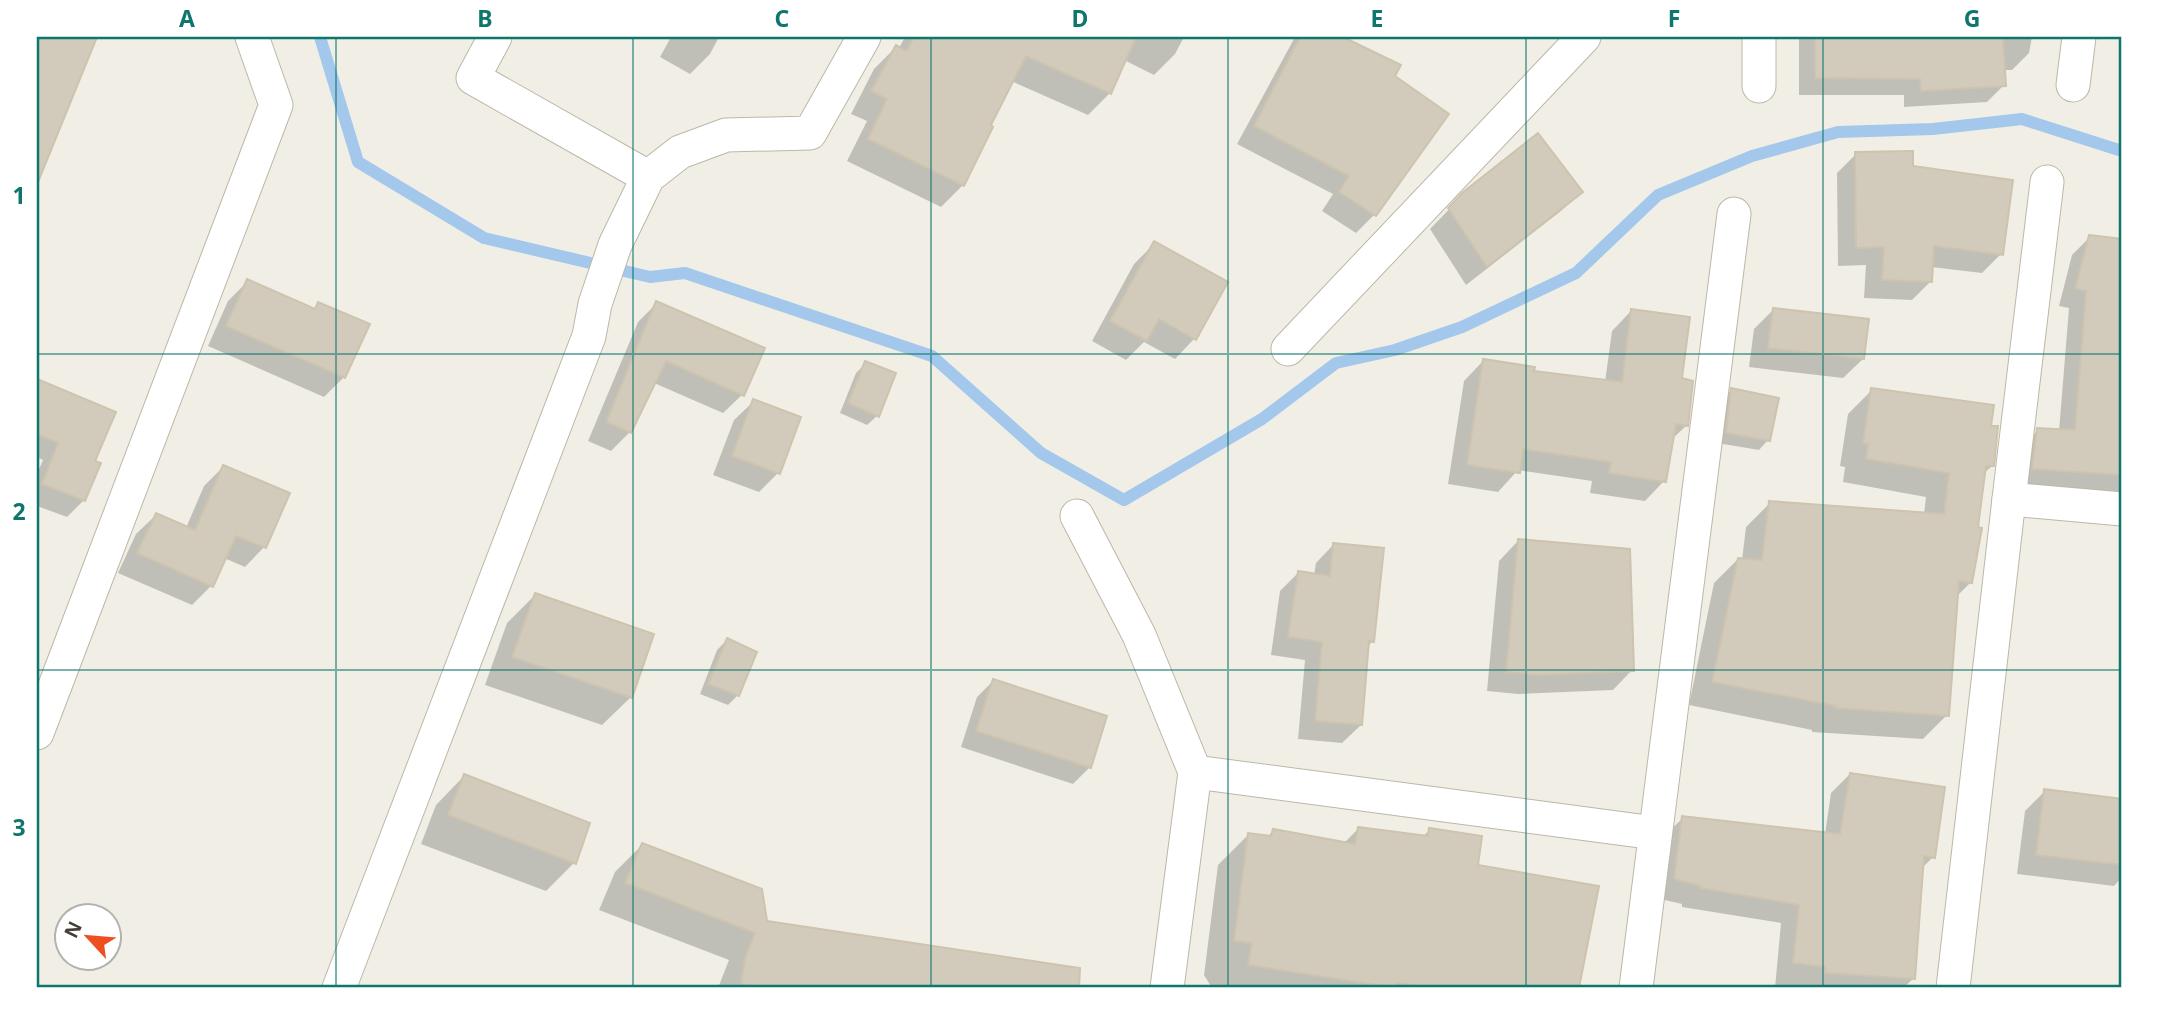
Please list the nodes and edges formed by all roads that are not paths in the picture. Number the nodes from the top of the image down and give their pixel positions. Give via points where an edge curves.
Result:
1 (252, 37) edge
2 (495, 37) edge
3 (864, 37) edge
4 (1759, 37) edge
5 (2079, 37) edge
6 (1580, 38) edge
7 (2073, 85) dead end
8 (1759, 86) dead end
9 (648, 177) junction
10 (2047, 182) dead end
11 (1734, 215) dead end
12 (1288, 349) dead end
13 (2009, 499) junction
14 (2122, 509) edge
15 (1077, 516) dead end
16 (37, 733) edge
17 (1195, 772) junction
18 (1656, 833) junction
19 (339, 988) edge
20 (1167, 988) edge
21 (1636, 988) edge
22 (1953, 988) edge

1 - 16 street via 276,105
2 - 9 street via 473,78
3 - 9 street via 810,133 726,135 680,152
4 - 8 street
5 - 7 street
6 - 12 street
9 - 19 street via 615,245 589,335
10 - 13 street
11 - 18 street
13 - 14 street
13 - 22 street
15 - 17 street via 1139,635
17 - 18 street
17 - 20 street
18 - 21 street

